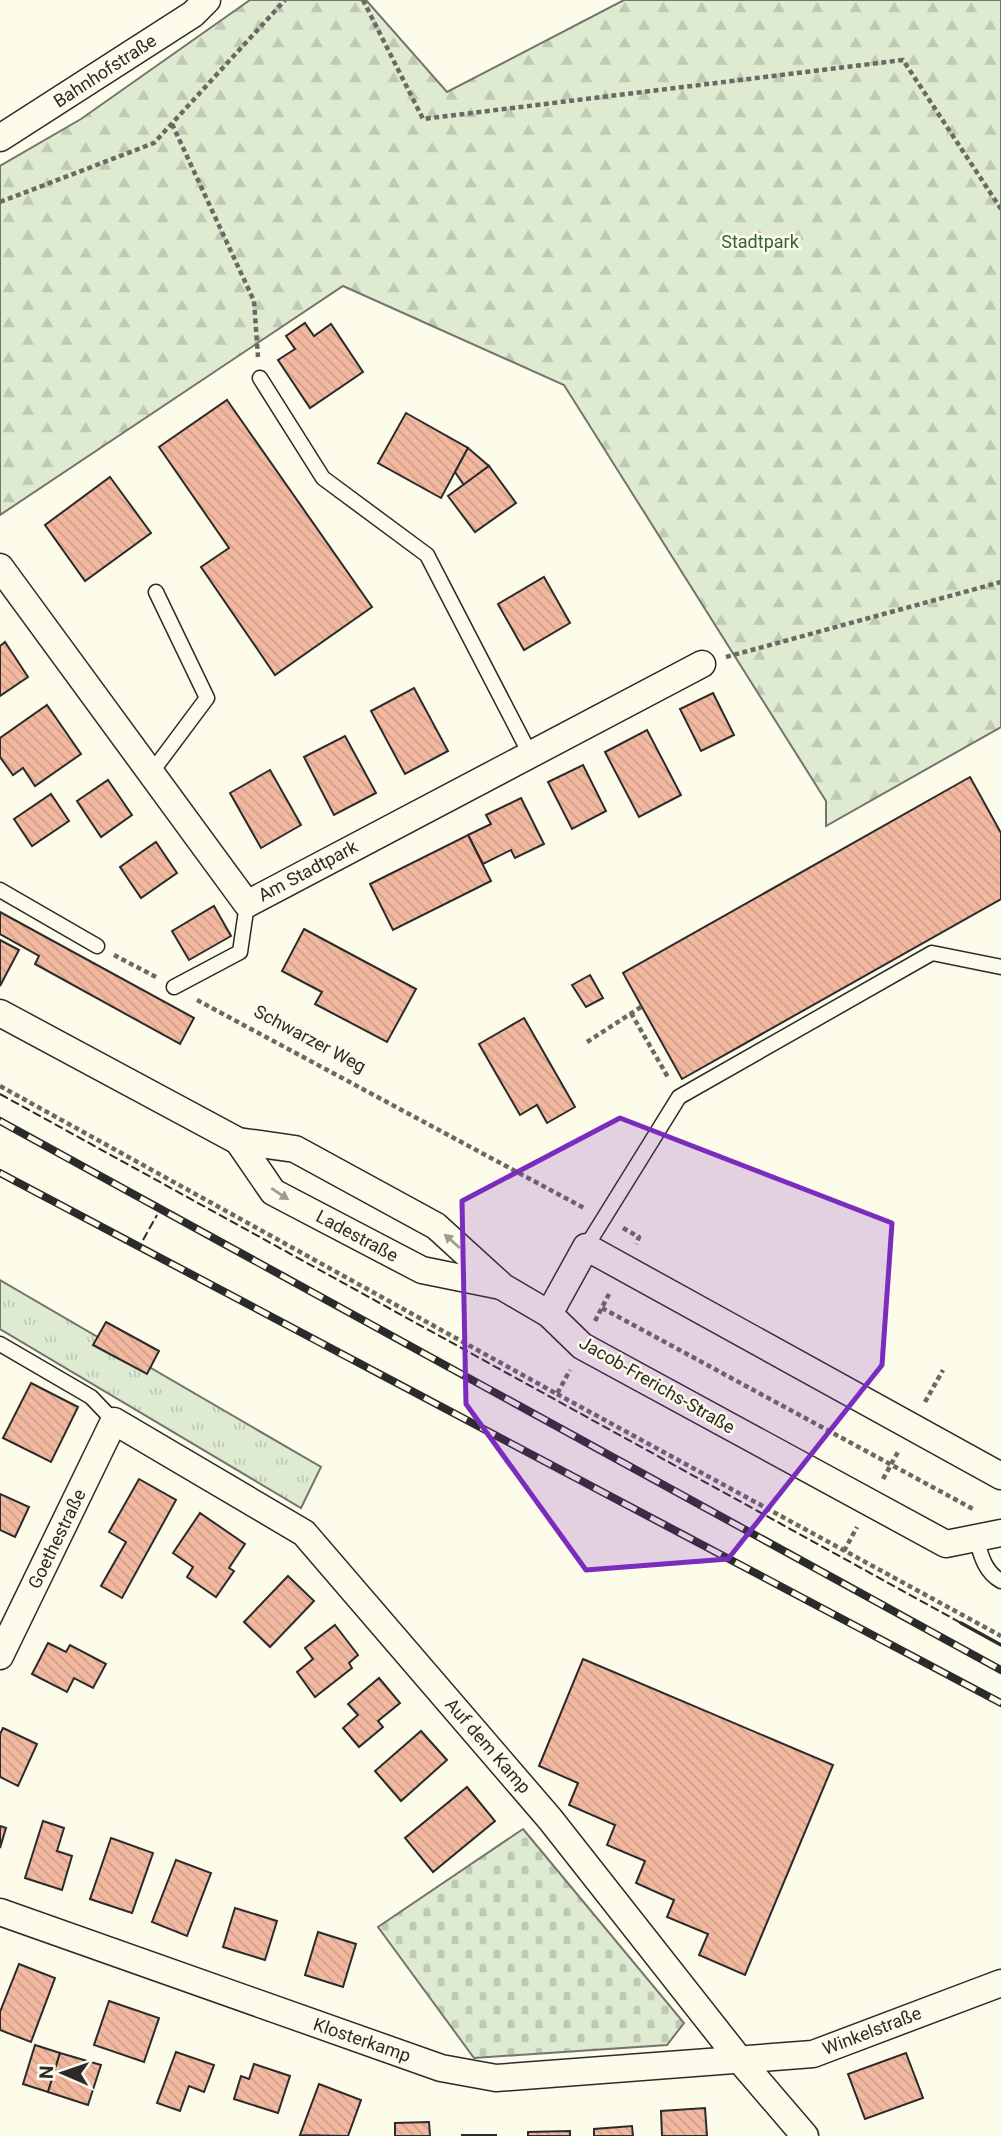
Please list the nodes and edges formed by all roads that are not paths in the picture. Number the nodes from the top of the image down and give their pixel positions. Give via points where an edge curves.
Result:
1 (207, 0) edge
2 (0, 138) edge
3 (260, 378) road end
4 (0, 567) edge
5 (156, 592) dead end
6 (702, 664) road end
7 (530, 754) junction
8 (151, 773) junction
9 (0, 890) edge
10 (247, 904) junction
11 (97, 946) road end
12 (1001, 967) edge
13 (174, 987) road end
14 (0, 1013) edge
15 (238, 1141) junction
16 (586, 1247) junction
17 (503, 1287) junction
18 (549, 1314) junction
19 (0, 1344) edge
20 (114, 1421) junction
21 (1001, 1476) edge
22 (988, 1536) edge
23 (1001, 1581) edge
24 (0, 1656) edge
25 (0, 1912) edge
26 (1001, 1983) edge
27 (739, 2059) junction
28 (804, 2136) edge

1 - 2 street, Bahnhofstraße via 193,14
3 - 7 lane via 323,478 426,555
4 - 8 street, Am Stadtpark
5 - 8 lane via 207,698
6 - 7 street, Am Stadtpark
7 - 10 street, Am Stadtpark
8 - 10 street, Am Stadtpark
9 - 11 lane
10 - 13 lane via 240,952
12 - 16 lane via 932,953 679,1097
14 - 15 street, Ladestraße
17 -> 15 street, Ladestraße via 436,1226 295,1149
15 -> 17 street, Ladestraße via 273,1192 422,1270
16 - 18 street
16 - 21 street
17 - 18 street, Ladestraße
18 - 22 street, Jacob-Frerichs-Straße via 582,1346 946,1544
19 - 20 lane via 91,1397
20 - 24 street, Goethestraße
20 - 27 street, Auf dem Kamp via 304,1533 550,1819
22 - 23 lane via 982,1559 991,1576
25 - 27 street, Klosterkamp via 441,2068 496,2078
26 - 27 street, Winkelstraße via 813,2053
27 - 28 street, Auf dem Kamp

